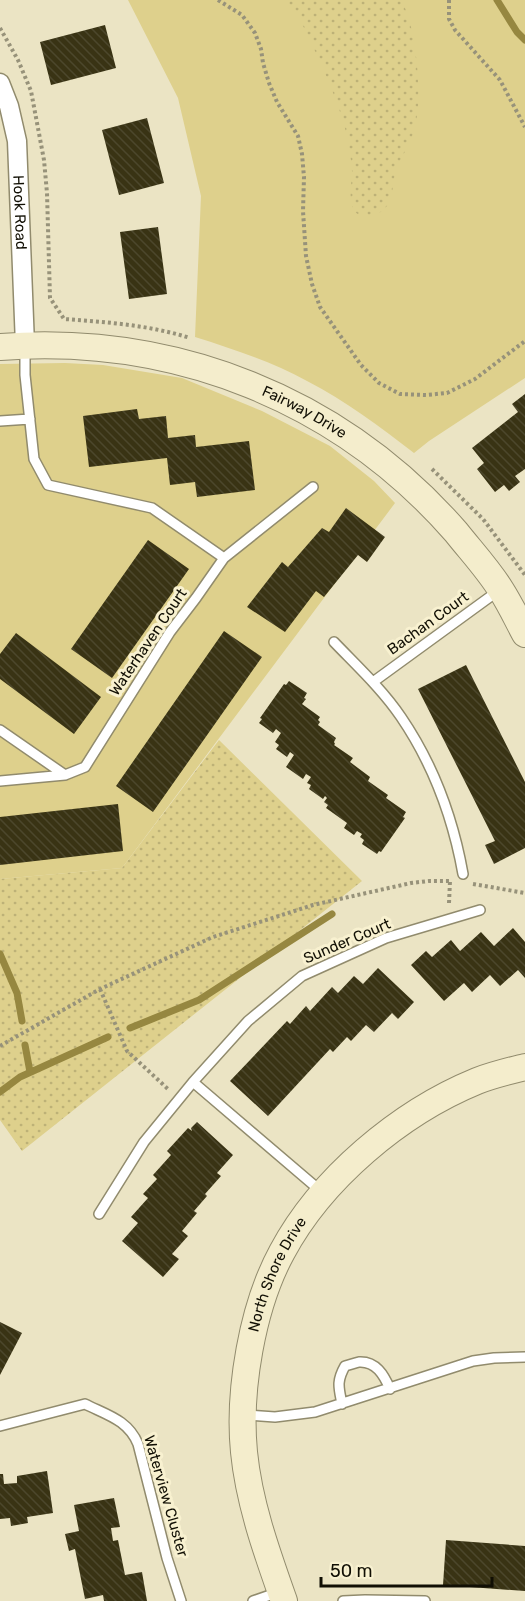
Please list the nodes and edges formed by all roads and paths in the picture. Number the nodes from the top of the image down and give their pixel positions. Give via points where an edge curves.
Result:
1 (218, 0) edge
2 (449, 0) edge
3 (0, 28) edge
4 (0, 83) edge
5 (525, 127) edge
6 (195, 339) dead end
7 (525, 341) edge
8 (25, 345) junction
9 (0, 347) edge
10 (30, 419) junction
11 (0, 422) edge
12 (426, 464) dead end
13 (313, 487) dead end
14 (224, 558) junction
15 (525, 575) edge
16 (500, 589) junction
17 (525, 634) edge
18 (334, 642) dead end
19 (373, 682) junction
20 (0, 730) edge
21 (65, 775) junction
22 (0, 781) edge
23 (461, 862) junction
24 (461, 878) joint
25 (450, 881) junction
26 (470, 883) dead end
27 (525, 893) edge
28 (480, 910) dead end
29 (448, 919) junction
30 (100, 989) junction
31 (0, 1046) edge
32 (525, 1067) edge
33 (193, 1082) junction
34 (179, 1099) junction
35 (323, 1192) junction
36 (99, 1214) dead end
37 (525, 1357) edge
38 (390, 1389) junction
39 (342, 1404) junction
40 (244, 1414) junction
41 (0, 1426) edge
42 (282, 1596) edge
43 (181, 1601) edge
44 (253, 1601) edge
45 (343, 1601) edge
46 (425, 1601) edge

1 - 7 path via 242,15 255,33 269,83 298,136 304,177 306,256 312,284 321,307 361,365 379,383 399,394 447,393 475,379
2 - 5 path via 449,19 455,30 500,80
3 - 6 path via 30,91 44,160 50,298 64,319 108,322
4 - 8 street, Hook Road via 16,141
8 - 9 street, Fairway Drive
8 - 10 lane
8 - 16 street, Fairway Drive via 75,345 188,363 241,380 291,403 347,435 395,471 437,511
10 - 11 lane
10 - 14 lane via 33,459 48,485 152,508
12 - 15 path via 483,519
13 - 14 lane, Waterhaven Court
14 - 21 lane, Waterhaven Court via 170,632 86,767
16 - 17 street, Fairway Drive
16 - 19 lane, Bachan Court
18 - 19 lane
19 - 23 lane via 418,744 444,799
20 - 21 lane
21 - 22 lane, Waterhaven Court
23 - 24 lane
23 - 25 path
24 - 25 path
25 - 29 path
25 - 30 path via 411,883 312,905 213,937
26 - 27 path
28 - 29 lane, Sunder Court
29 - 33 lane, Sunder Court via 386,938 302,976 248,1021
30 - 31 path
30 - 34 path via 127,1051
32 - 35 street, North Shore Drive via 477,1081 434,1102 398,1125
33 - 34 lane, Sunder Court
33 - 35 lane
34 - 36 lane, Sunder Court via 144,1142
35 - 40 street, North Shore Drive via 281,1254 264,1293 251,1340
37 - 38 lane via 473,1362
38 - 39 lane
38 - 39 lane via 374,1365 360,1362 345,1366 338,1383
39 - 40 lane via 297,1415
40 - 42 street, North Shore Drive via 248,1480
41 - 43 lane, Waterview Cluster via 85,1404 124,1423 138,1444
42 - 44 lane
45 - 46 lane

